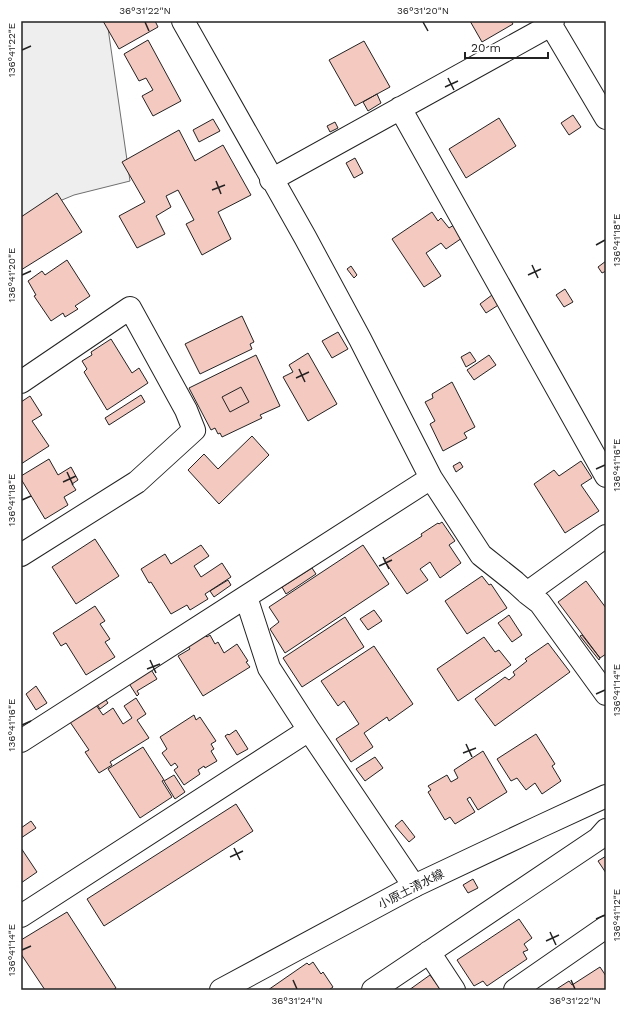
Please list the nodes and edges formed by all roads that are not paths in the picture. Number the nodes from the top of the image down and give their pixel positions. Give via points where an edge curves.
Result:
1 (182, 21) edge
2 (552, 23) edge
3 (400, 108) junction
4 (606, 118) edge
5 (271, 180) junction
6 (21, 382) edge
7 (606, 476) edge
8 (431, 478) junction
9 (606, 536) edge
10 (21, 555) edge
11 (526, 593) junction
12 (246, 597) junction
13 (606, 694) edge
14 (309, 730) junction
15 (21, 741) edge
16 (606, 796) edge
17 (606, 830) edge
18 (414, 886) junction
19 (21, 916) edge
20 (606, 927) edge
21 (429, 952) junction
22 (221, 990) edge
23 (373, 990) edge
24 (454, 990) edge
25 (516, 990) edge

1 - 5 street
2 - 3 street
2 - 4 street
3 - 5 street
3 - 7 street
5 - 8 street via 360,339
6 - 10 street via 130,308 186,410 194,430 137,482
8 - 11 street via 481,555
8 - 12 street
9 - 11 street
11 - 13 street via 540,603
12 - 14 street via 269,668
12 - 15 street
14 - 18 street
14 - 19 street
16 - 18 street, 小原土清水線
17 - 21 street via 598,839
18 - 22 street, 小原土清水線
20 - 25 street
21 - 23 street
21 - 24 street

